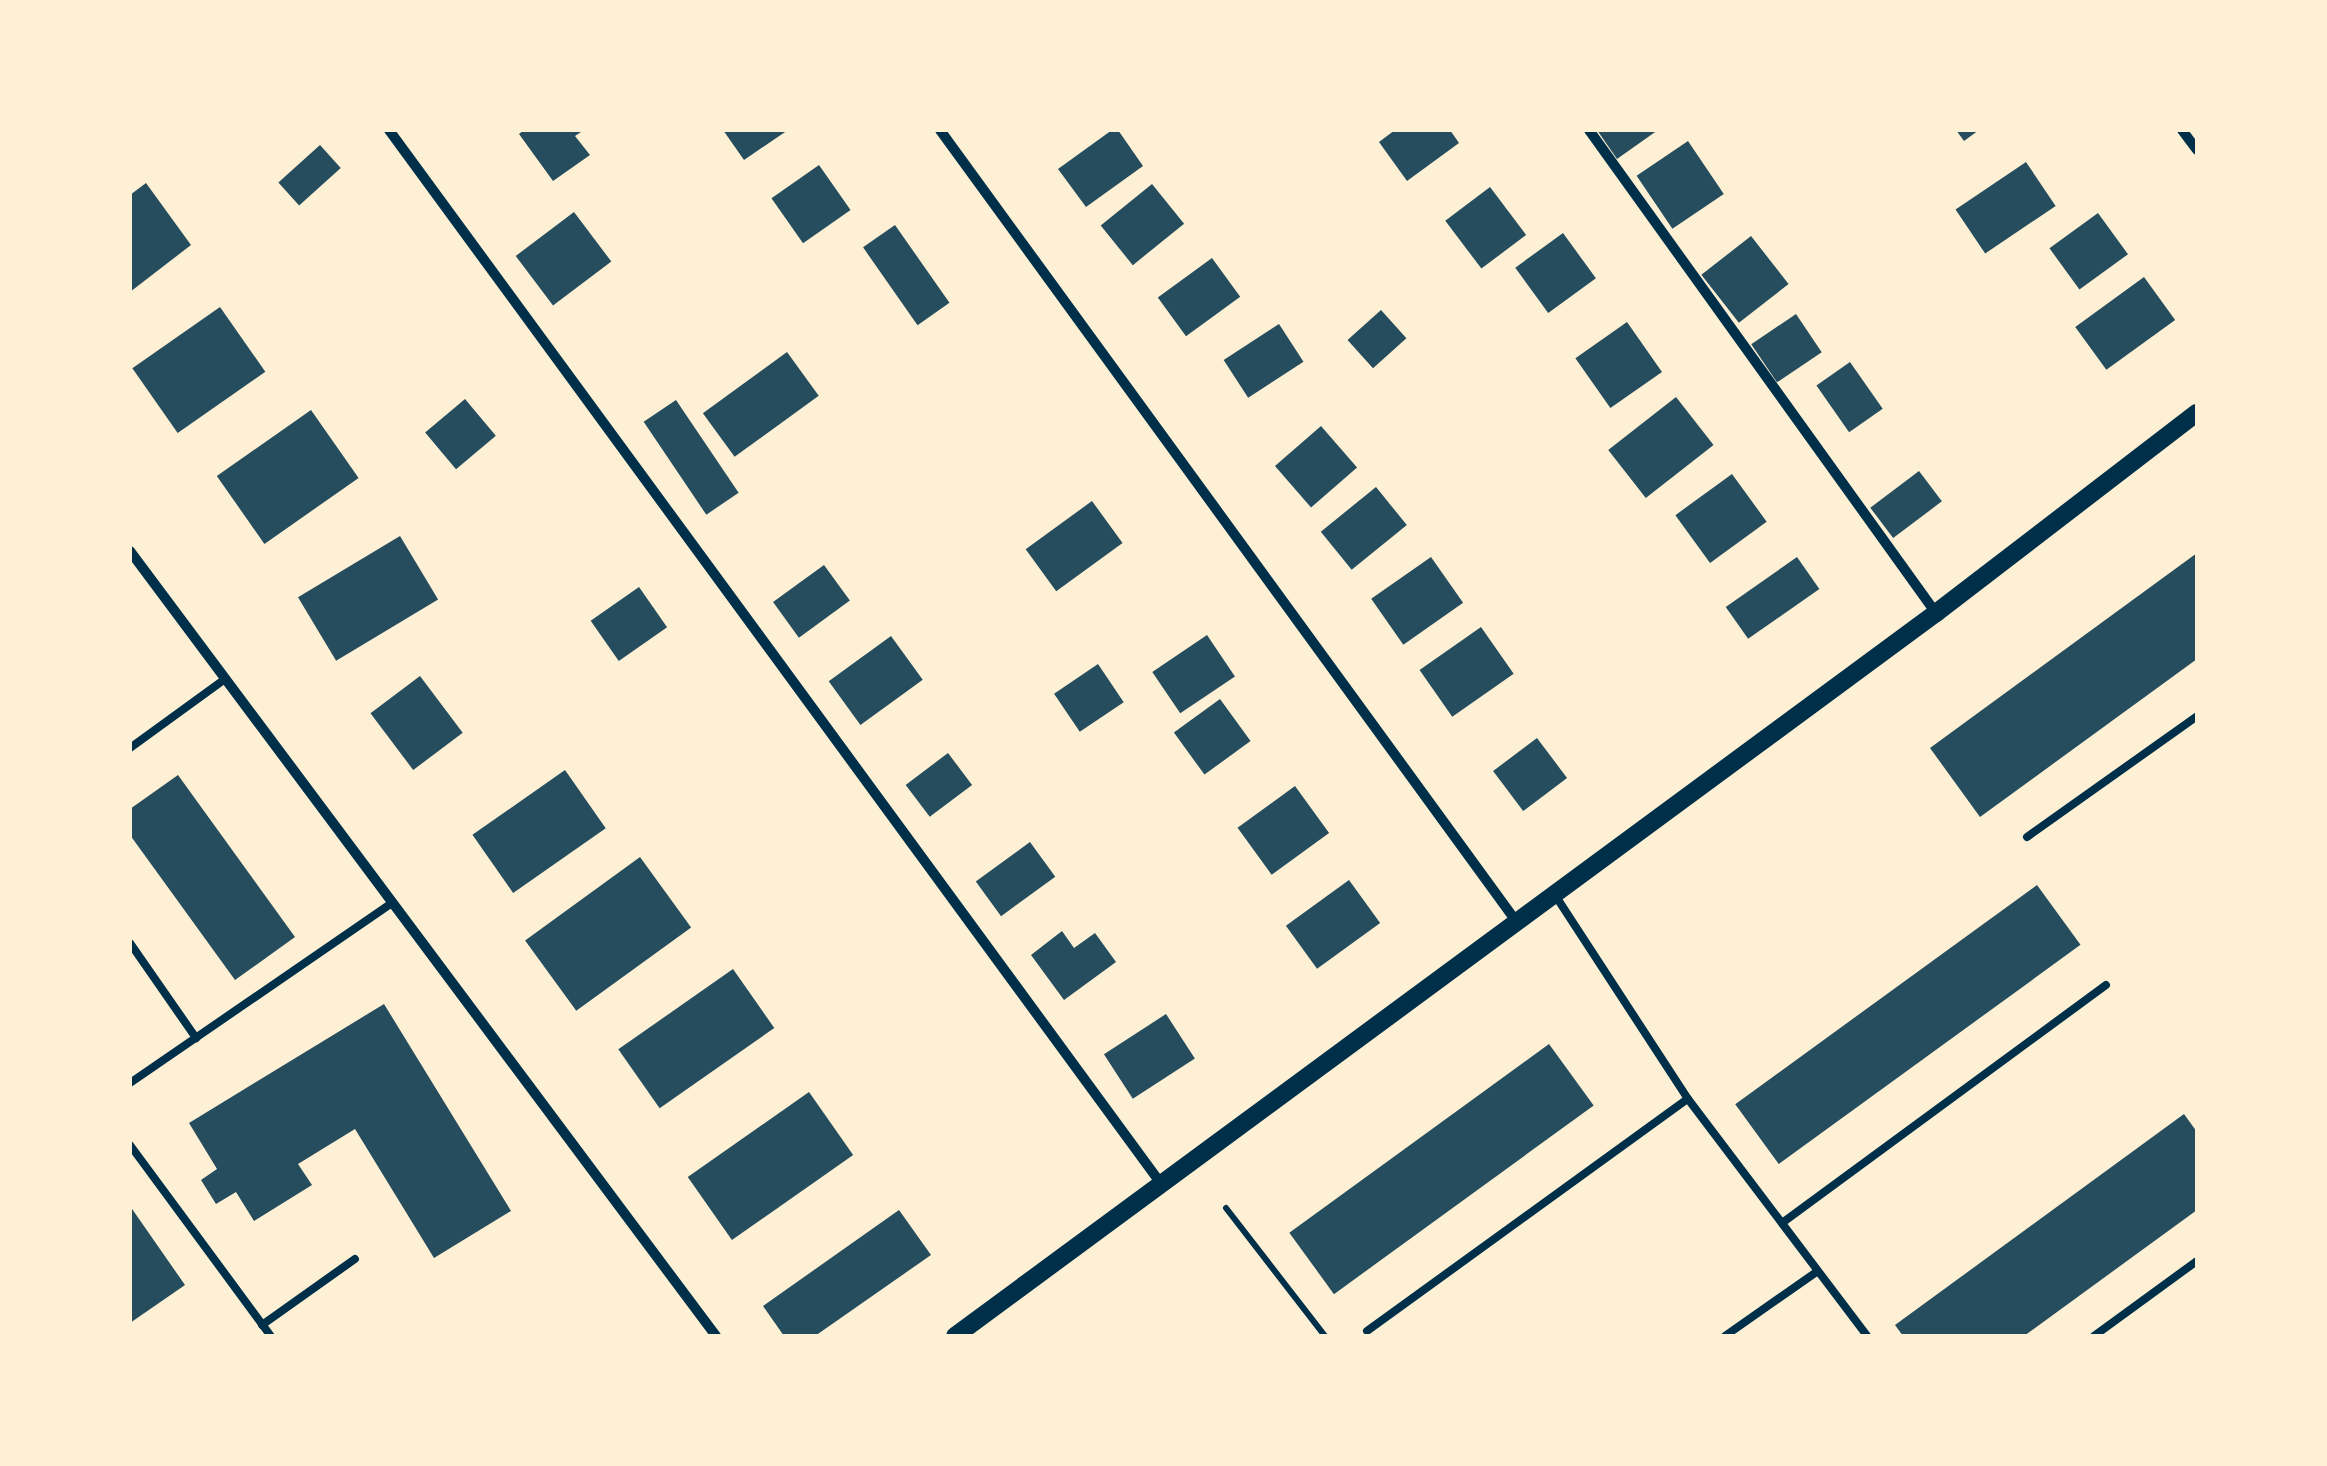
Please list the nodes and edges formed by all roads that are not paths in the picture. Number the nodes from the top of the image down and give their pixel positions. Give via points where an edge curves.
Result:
1 (388, 130) edge
2 (940, 130) edge
3 (1589, 130) edge
4 (2182, 130) edge
5 (2197, 150) edge
6 (2197, 412) edge
7 (130, 551) edge
8 (1936, 613) junction
9 (225, 678) junction
10 (2197, 716) edge
11 (130, 748) edge
12 (2027, 838) dead end
13 (1556, 894) junction
14 (392, 903) junction
15 (1516, 922) junction
16 (130, 943) edge
17 (2106, 985) dead end
18 (196, 1038) junction
19 (130, 1084) edge
20 (1688, 1099) junction
21 (130, 1146) edge
22 (1162, 1186) junction
23 (1782, 1224) junction
24 (355, 1259) dead end
25 (2197, 1261) edge
26 (1818, 1271) junction
27 (262, 1326) junction
28 (1367, 1331) dead end
29 (271, 1336) edge
30 (716, 1336) edge
31 (955, 1336) edge
32 (1725, 1336) edge
33 (1867, 1336) edge
34 (2094, 1336) edge

1 - 22 street
2 - 15 street
3 - 8 street
4 - 5 street
6 - 8 street
7 - 9 street
8 - 13 street
9 - 11 lane
9 - 14 street
10 - 12 lane
13 - 15 street
13 - 20 lane
14 - 18 lane
14 - 30 street
15 - 22 street
16 - 18 lane
17 - 23 lane
18 - 19 lane
20 - 23 lane
20 - 28 lane
21 - 27 lane
22 - 31 street
23 - 26 lane
24 - 27 lane
25 - 34 lane
26 - 32 lane
26 - 33 lane
27 - 29 lane

